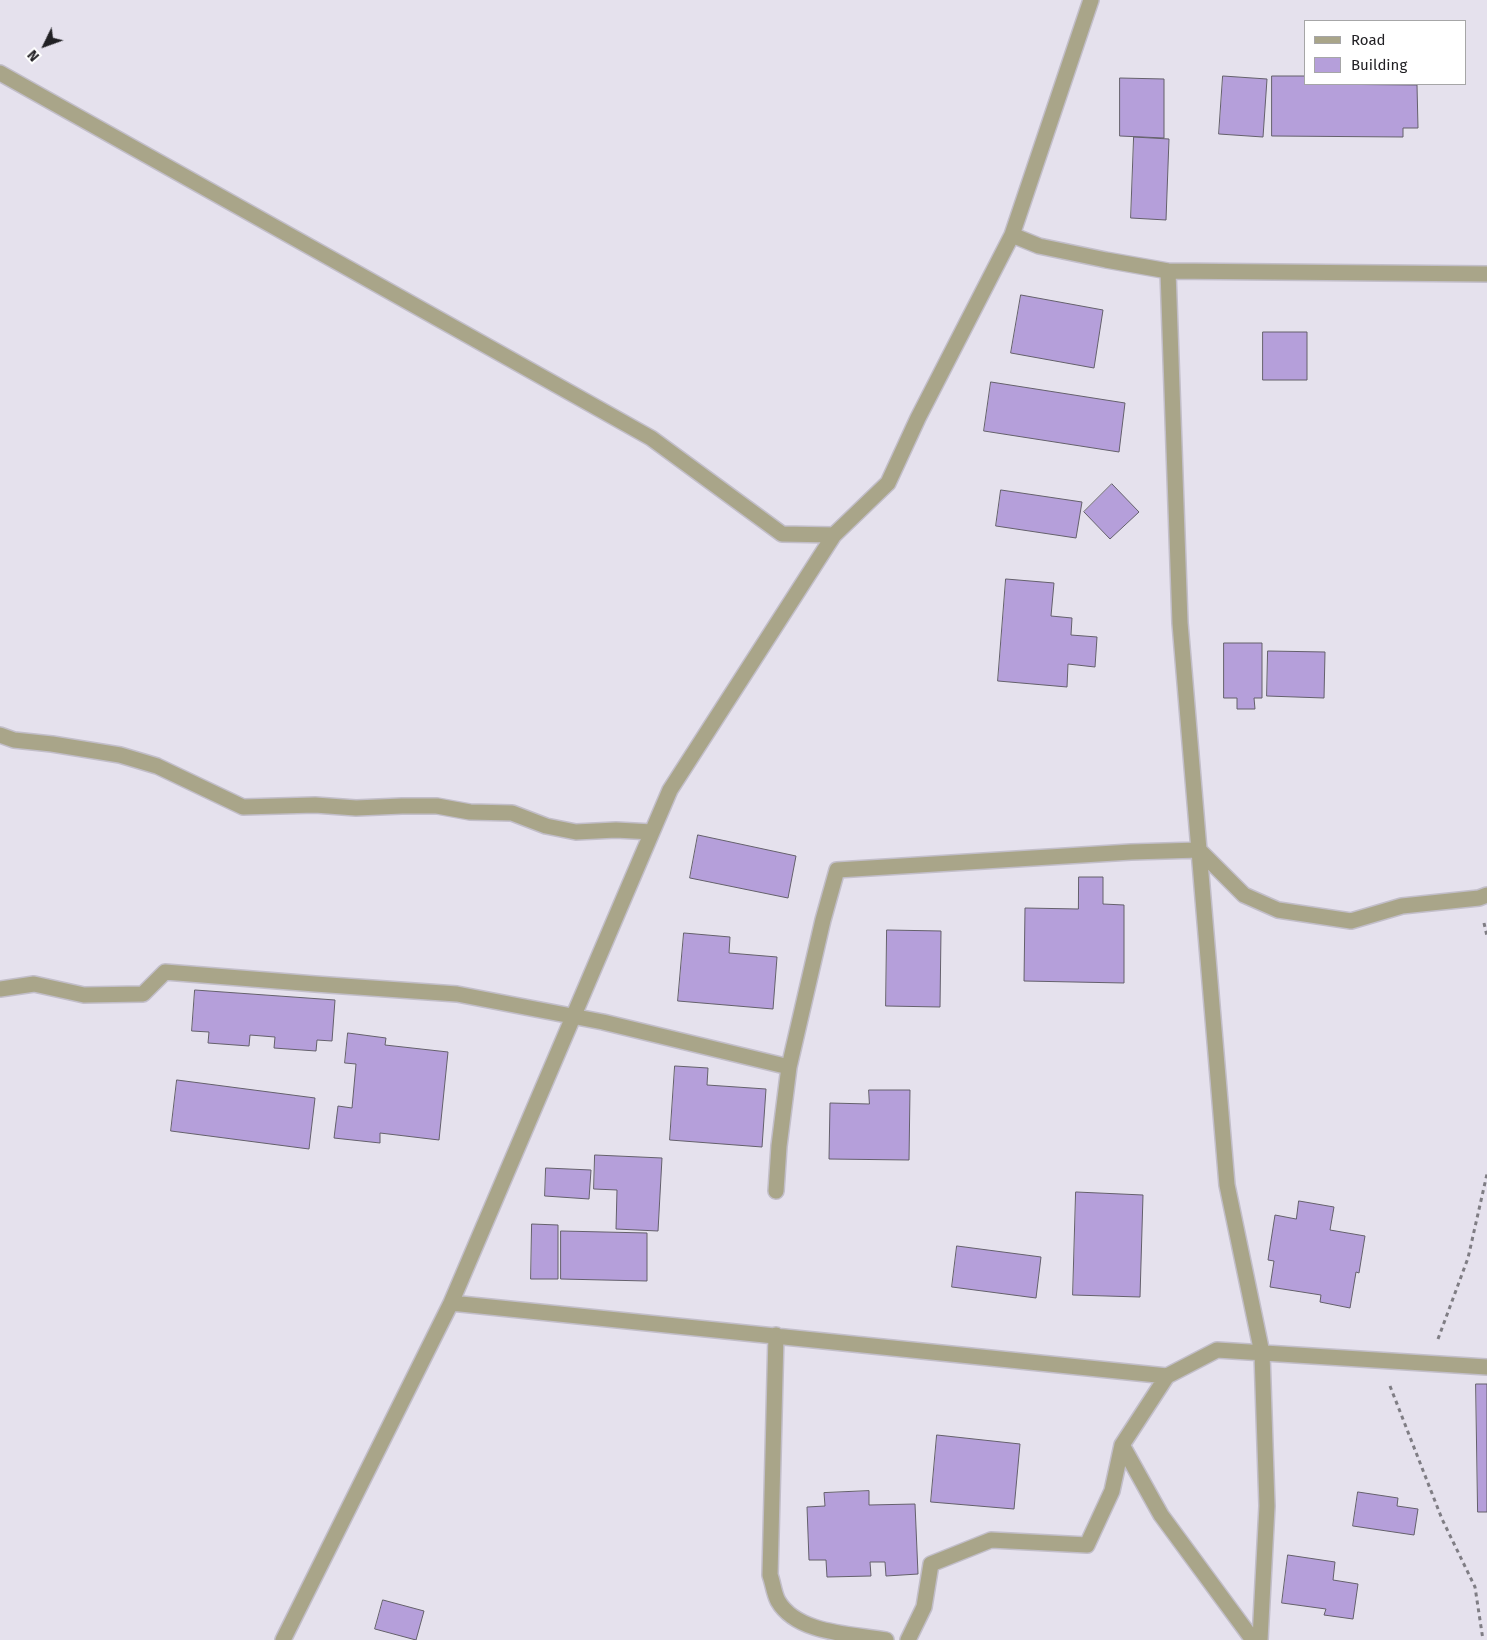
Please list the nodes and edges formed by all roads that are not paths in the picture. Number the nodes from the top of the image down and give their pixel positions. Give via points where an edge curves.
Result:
1 (1091, 0) edge
2 (0, 73) edge
3 (1012, 235) junction
4 (1168, 271) junction
5 (1487, 274) edge
6 (834, 535) junction
7 (0, 735) edge
8 (652, 832) junction
9 (1199, 850) junction
10 (1487, 895) edge
11 (0, 988) edge
12 (572, 1016) junction
13 (789, 1067) junction
14 (776, 1191) dead end
15 (451, 1303) junction
16 (776, 1335) junction
17 (1262, 1353) junction
18 (1487, 1367) edge
19 (1167, 1376) junction
20 (1122, 1445) junction
21 (284, 1640) edge
22 (886, 1640) edge
23 (908, 1640) edge
24 (1253, 1640) edge
25 (1260, 1640) edge

1 - 3 street
2 - 6 street via 651,438 782,534
3 - 4 street via 1039,246
3 - 6 street via 888,483
4 - 5 street
4 - 9 street via 1180,623
6 - 8 street via 670,790
7 - 8 street via 14,740 120,755 156,766 243,807 437,806 470,812 512,812 546,826 576,832
8 - 12 street
9 - 10 street via 1244,895 1278,910 1351,921 1402,906
9 - 13 street via 837,870
9 - 17 street via 1227,1185
11 - 12 street via 34,984 84,995 143,994 165,972 457,994
12 - 13 street
12 - 15 street
13 - 14 street
15 - 16 street
15 - 21 street
16 - 19 street
16 - 22 street via 770,1575 778,1601 796,1620 819,1629
17 - 18 street
17 - 19 street via 1217,1350
17 - 25 street via 1266,1506
19 - 20 street
20 - 23 street via 1112,1491 1087,1544 991,1540 931,1564 924,1607
20 - 24 street via 1161,1515

